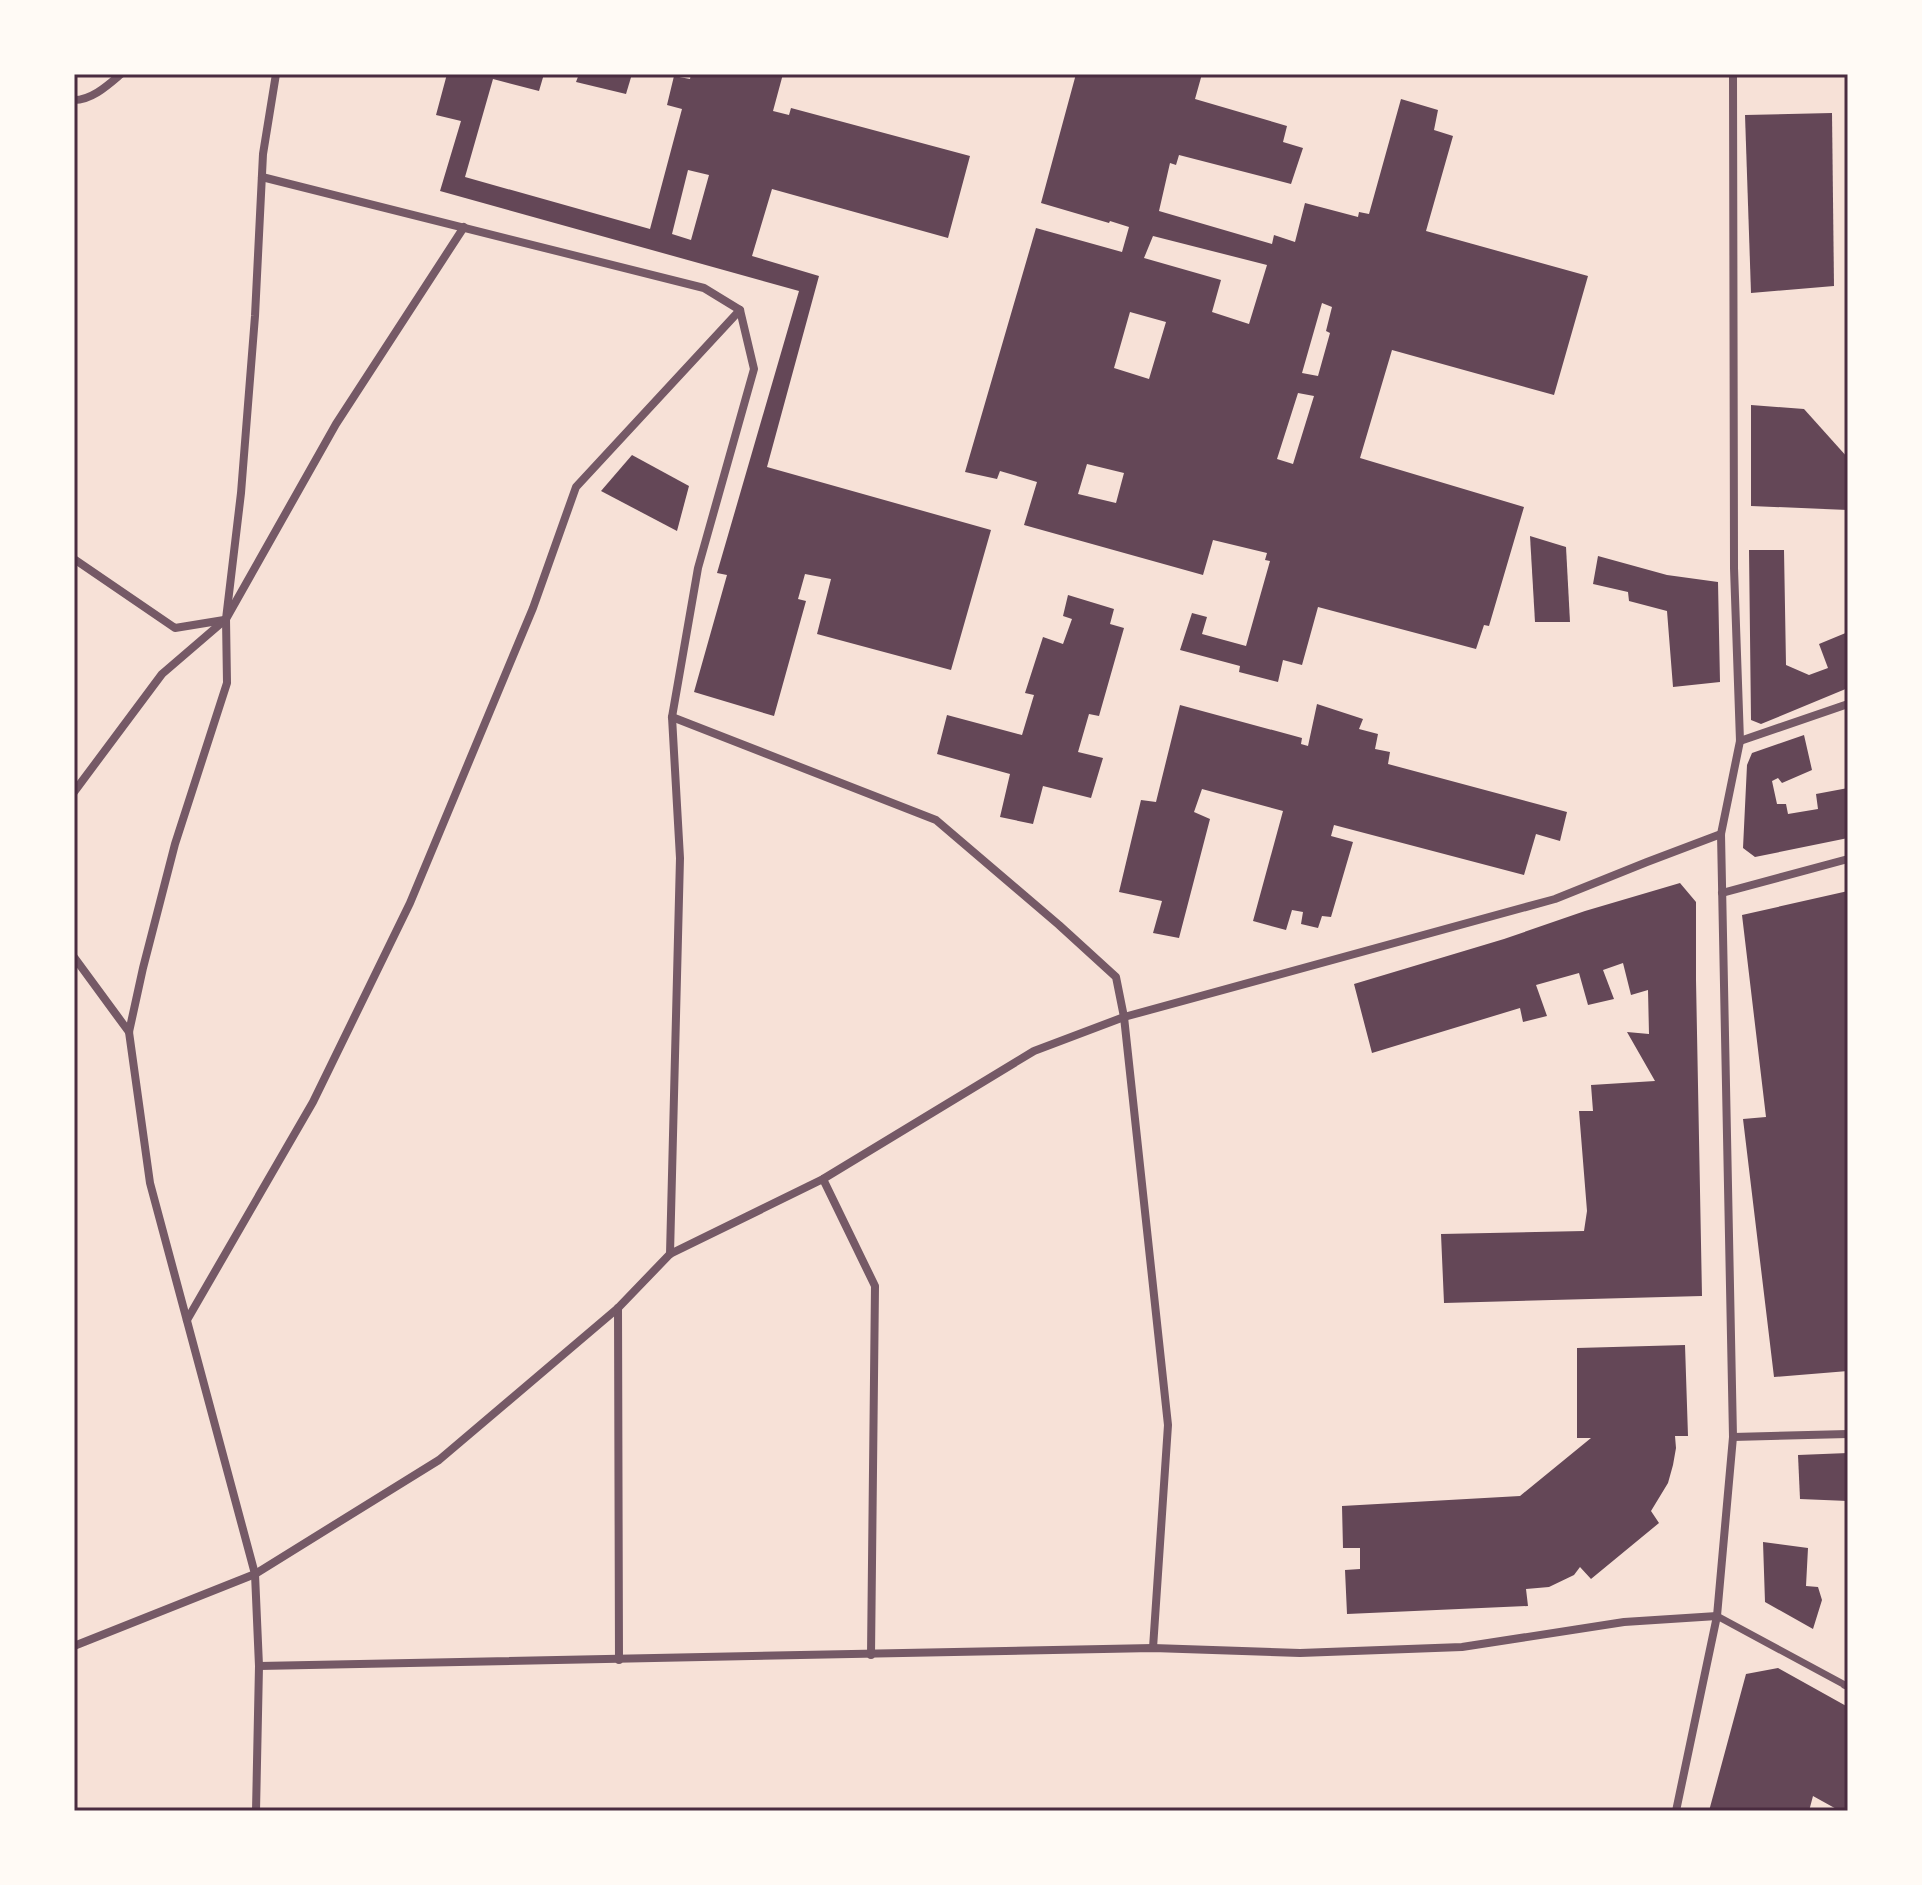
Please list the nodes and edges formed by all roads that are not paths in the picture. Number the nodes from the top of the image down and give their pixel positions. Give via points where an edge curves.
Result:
1 (121, 74) edge
2 (276, 74) edge
3 (1733, 74) edge
4 (74, 100) edge
5 (262, 177) junction
6 (464, 227) junction
7 (740, 310) junction
8 (74, 559) edge
9 (226, 619) junction
10 (1848, 704) edge
11 (672, 717) junction
12 (1740, 741) junction
13 (74, 792) edge
14 (1721, 834) junction
15 (1848, 859) edge
16 (1722, 893) junction
17 (74, 957) edge
18 (1124, 1017) junction
19 (129, 1032) junction
20 (823, 1179) junction
21 (670, 1254) junction
22 (618, 1308) junction
23 (187, 1320) junction
24 (1848, 1434) edge
25 (1733, 1437) junction
26 (255, 1574) junction
27 (1717, 1616) junction
28 (74, 1646) edge
29 (1153, 1648) junction
30 (871, 1655) junction
31 (619, 1660) junction
32 (259, 1666) junction
33 (1847, 1685) edge
34 (256, 1811) edge
35 (1676, 1811) edge

1 - 4 street via 105,88
2 - 5 street
3 - 12 street via 1734,568
5 - 6 street
5 - 9 street via 241,493
6 - 7 street via 704,288
6 - 9 street via 336,424
7 - 11 street via 754,369 698,568
7 - 23 street via 576,487 533,608 410,903 313,1102
8 - 9 street via 175,628
9 - 13 street via 162,674
9 - 19 street via 227,683 175,844
10 - 12 street
11 - 18 street via 936,820 1116,977
11 - 21 street via 680,858
12 - 14 street
14 - 16 street
14 - 18 street via 1555,899
15 - 16 street
16 - 25 street
17 - 19 street
18 - 20 street via 1034,1051
18 - 29 street via 1168,1425
19 - 23 street via 150,1183
20 - 21 street
20 - 30 street via 875,1286
21 - 22 street
22 - 26 street via 439,1460
22 - 31 street
23 - 26 street
24 - 25 street
25 - 27 street
26 - 28 street
26 - 32 street
27 - 29 street via 1624,1622 1462,1647 1300,1653
27 - 33 street
27 - 35 street
29 - 30 street
30 - 31 street
31 - 32 street
32 - 34 street

